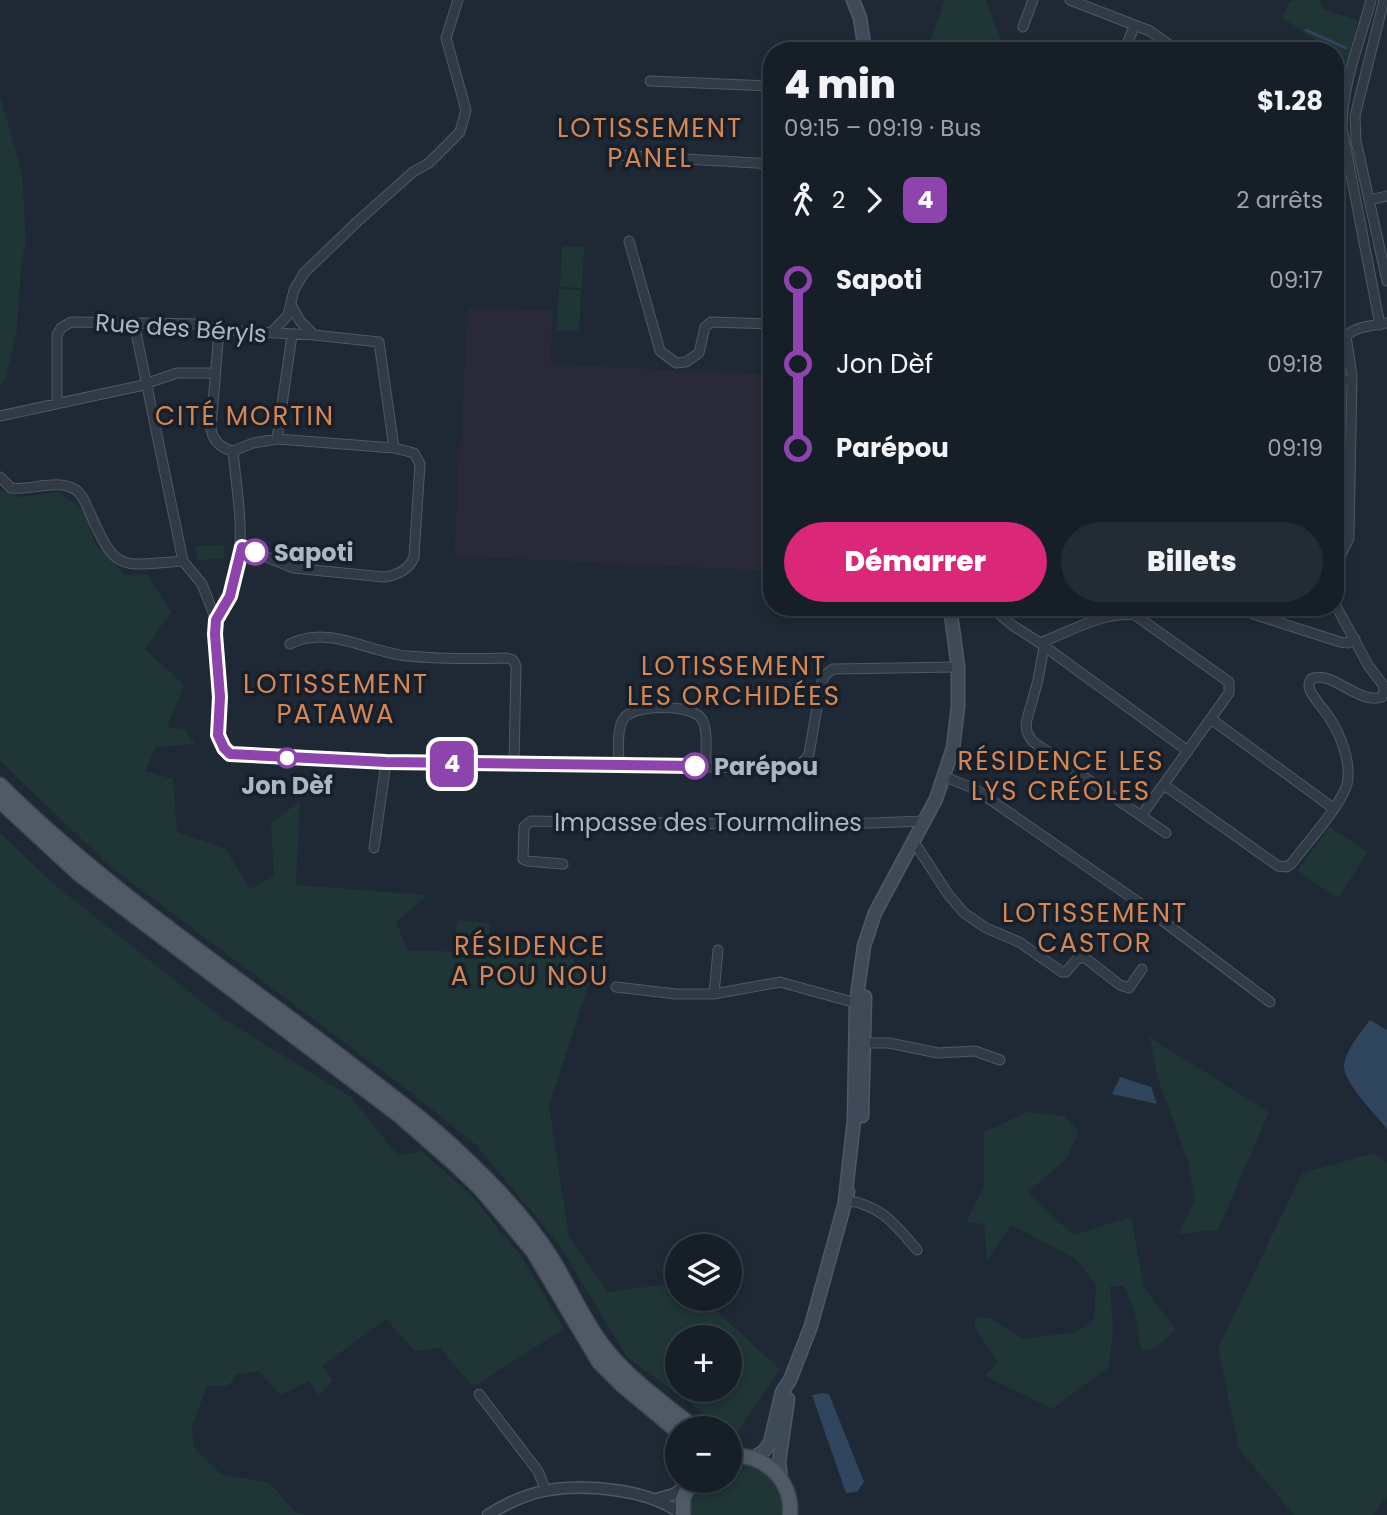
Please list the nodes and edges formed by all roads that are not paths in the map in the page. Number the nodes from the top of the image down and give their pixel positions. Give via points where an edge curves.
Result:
1 (458, 0) edge
2 (853, 0) edge
3 (862, 0) edge
4 (1033, 0) edge
5 (1070, 0) edge
6 (1371, 0) edge
7 (1384, 0) edge
8 (860, 18) junction
9 (1135, 25) junction
10 (1023, 27) dead end
11 (864, 42) edge
12 (1128, 42) edge
13 (1166, 42) edge
14 (650, 81) dead end
15 (763, 86) edge
16 (1344, 94) edge
17 (1344, 113) edge
18 (1355, 116) junction
19 (1344, 144) edge
20 (616, 155) dead end
21 (763, 163) edge
22 (1387, 196) edge
23 (1369, 200) junction
24 (629, 241) dead end
25 (1387, 281) edge
26 (292, 306) junction
27 (134, 323) junction
28 (763, 324) edge
29 (1384, 324) edge
30 (219, 330) junction
31 (271, 333) junction
32 (292, 335) junction
33 (314, 335) junction
34 (1346, 336) joint
35 (214, 373) junction
36 (1344, 381) edge
37 (1352, 381) junction
38 (148, 383) junction
39 (57, 402) junction
40 (0, 416) edge
41 (277, 439) junction
42 (394, 448) junction
43 (233, 451) junction
44 (0, 477) edge
45 (1344, 493) edge
46 (1349, 494) junction
47 (242, 547) junction
48 (1344, 550) edge
49 (183, 561) junction
50 (951, 616) edge
51 (1002, 616) edge
52 (1114, 616) edge
53 (1136, 616) edge
54 (1259, 616) edge
55 (1342, 616) edge
56 (216, 620) junction
57 (1355, 639) junction
58 (290, 644) dead end
59 (1042, 645) junction
60 (958, 667) junction
61 (1210, 719) junction
62 (1188, 751) junction
63 (386, 762) junction
64 (514, 764) junction
65 (619, 766) junction
66 (706, 766) junction
67 (945, 777) junction
68 (1164, 785) junction
69 (0, 786) edge
70 (0, 801) edge
71 (1333, 808) junction
72 (1141, 816) junction
73 (926, 821) junction
74 (1166, 833) dead end
75 (914, 842) junction
76 (374, 848) dead end
77 (563, 864) dead end
78 (886, 893) junction
79 (718, 950) dead end
80 (1142, 969) dead end
81 (616, 988) dead end
82 (714, 994) junction
83 (1270, 1002) dead end
84 (856, 1003) junction
85 (860, 1043) junction
86 (1000, 1060) dead end
87 (845, 1200) junction
88 (917, 1250) dead end
89 (790, 1380) junction
90 (479, 1394) dead end
91 (680, 1416) edge
92 (665, 1421) edge
93 (742, 1456) edge
94 (753, 1458) junction
95 (781, 1478) junction
96 (546, 1491) junction
97 (675, 1493) edge
98 (685, 1493) edge
99 (657, 1499) junction
100 (488, 1515) edge
101 (682, 1515) edge
102 (790, 1515) edge

1 - 26 street via 446,38 466,110 460,132 304,273 294,290
2 - 8 main road
3 - 8 main road
4 - 10 street
5 - 9 street
6 - 16 street
7 - 18 street
8 - 11 main road
9 - 12 street
9 - 13 street
14 - 15 street
17 - 18 street
18 - 23 street
19 - 29 street
20 - 21 street
22 - 23 street
23 - 25 street
24 - 28 street via 660,351 676,363 699,353 705,327 711,322
26 - 31 street
26 - 33 street
27 - 30 street, Rue des Béryls via 203,324
27 - 38 street
27 - 39 street, Rue des Béryls via 77,321 61,328 57,335
29 - 34 street via 1359,328
30 - 31 street, Rue des Béryls
30 - 35 street
31 - 32 street, Rue des Béryls
32 - 33 street, Rue des Béryls
32 - 41 street
33 - 42 street, Rue des Béryls via 379,342
34 - 37 street
35 - 38 street via 183,372
35 - 43 street via 212,434
36 - 37 street
37 - 46 street
38 - 39 street
38 - 49 street
39 - 40 street
41 - 42 street
41 - 43 street
42 - 47 street via 414,453 421,464 414,557 398,574 384,577 293,568
43 - 47 street
44 - 49 street via 15,489 55,485 76,490 104,546 117,560 133,564
45 - 46 street
46 - 48 street
47 - 56 street via 230,596
49 - 56 street via 201,584
50 - 60 main road
51 - 59 street
52 - 59 street
53 - 61 street via 1227,680 1229,693
54 - 57 street via 1340,642
55 - 57 street
56 - 63 street via 218,735 227,752
57 - 71 street via 1383,685 1382,697 1368,698 1324,678 1311,679 1309,685 1331,720 1348,763 1348,781
58 - 64 street via 321,637 406,656 513,660
59 - 62 street
59 - 72 street via 1026,723 1028,736
60 - 66 street via 833,669 821,684 805,761 787,768
60 - 67 main road via 956,729
61 - 62 street
61 - 71 street
62 - 68 street
63 - 64 street
63 - 76 street
64 - 65 street
65 - 66 street
65 - 66 street via 626,716 638,710 672,709 690,710 701,718
67 - 73 main road
67 - 83 street via 975,789 1138,902
68 - 71 street via 1286,867
68 - 72 street
69 - 91 main road via 82,862 405,1106 461,1154 549,1253 615,1362
70 - 92 main road via 79,874 400,1116 455,1164 533,1251 599,1362
72 - 74 street
73 - 75 main road
73 - 77 street, Impasse des Tourmalines via 527,823 523,859
75 - 78 main road
75 - 80 street via 964,913 1019,942 1062,972 1084,957 1129,988
78 - 84 main road via 864,946
78 - 85 main road via 868,962
79 - 82 street
81 - 82 street
82 - 84 street via 780,982
84 - 85 main road
85 - 86 street via 889,1043 938,1053 975,1051
85 - 87 main road
87 - 88 street via 866,1203 895,1224
87 - 89 main road via 818,1301
89 - 94 main road via 782,1392 770,1443
89 - 95 main road
90 - 96 street via 538,1471
93 - 94 main road
94 - 95 main road via 769,1465
95 - 102 main road
96 - 99 street via 603,1489
96 - 100 street
97 - 99 street
98 - 101 main road
99 - 101 street

